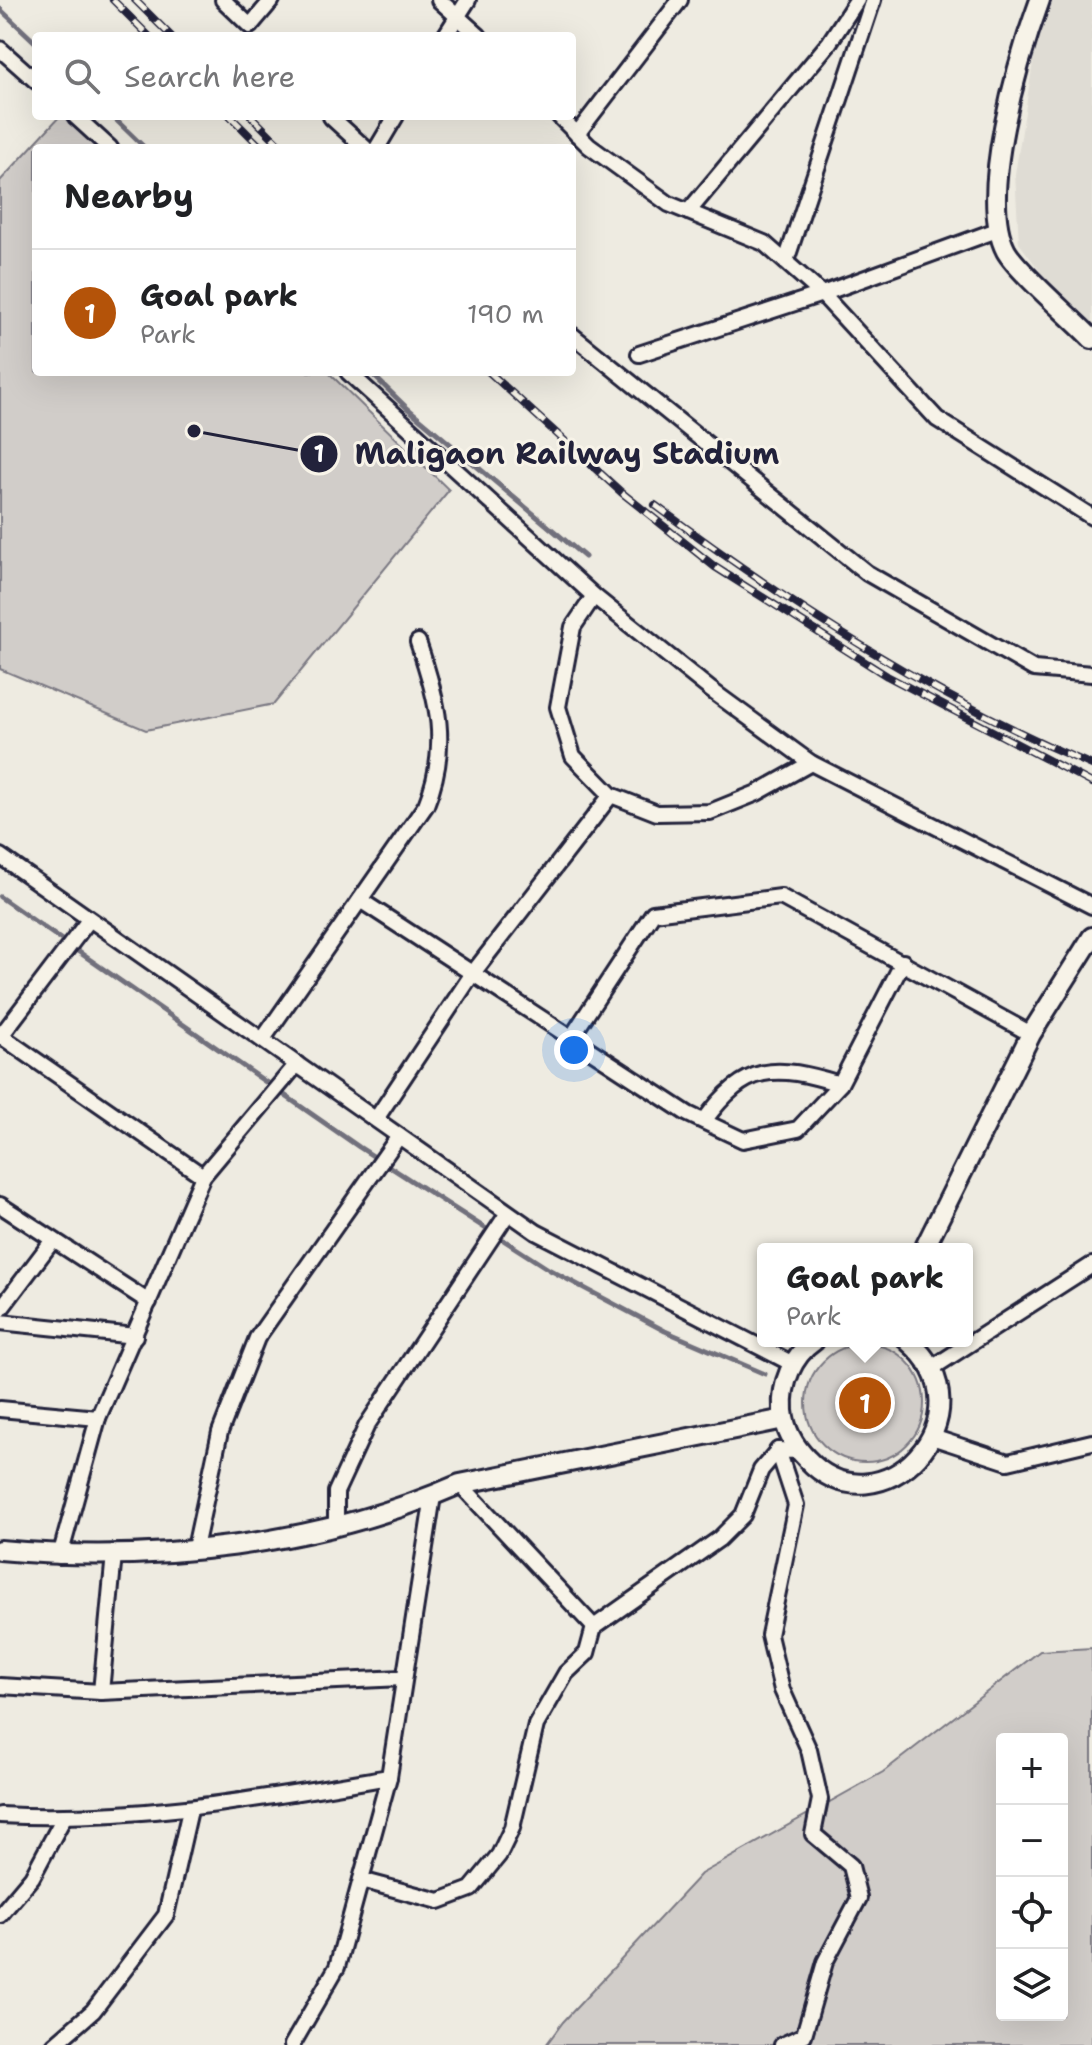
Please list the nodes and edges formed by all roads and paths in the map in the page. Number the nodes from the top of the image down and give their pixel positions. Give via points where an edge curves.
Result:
1 (223, 0) edge
2 (272, 0) edge
3 (439, 0) edge
4 (468, 0) edge
5 (680, 0) edge
6 (857, 0) edge
7 (873, 0) edge
8 (1040, 0) edge
9 (457, 15) junction
10 (447, 32) edge
11 (475, 32) edge
12 (0, 49) edge
13 (32, 77) edge
14 (79, 120) edge
15 (334, 120) edge
16 (394, 120) edge
17 (563, 120) edge
18 (577, 134) junction
19 (106, 144) edge
20 (361, 144) edge
21 (379, 144) edge
22 (688, 212) junction
23 (997, 230) junction
24 (786, 261) junction
25 (822, 294) junction
26 (576, 338) edge
27 (1092, 339) edge
28 (639, 354) dead end
29 (352, 376) edge
30 (1092, 517) edge
31 (594, 596) junction
32 (418, 642) dead end
33 (1092, 674) edge
34 (811, 763) junction
35 (611, 795) junction
36 (0, 856) edge
37 (360, 900) junction
38 (1092, 906) edge
39 (89, 920) junction
40 (1092, 937) edge
41 (903, 962) junction
42 (473, 973) junction
43 (1031, 1034) junction
44 (0, 1036) edge
45 (571, 1038) junction
46 (263, 1039) junction
47 (297, 1064) junction
48 (840, 1084) junction
49 (376, 1119) junction
50 (704, 1121) junction
51 (399, 1136) junction
52 (203, 1176) junction
53 (0, 1205) edge
54 (508, 1213) junction
55 (53, 1240) junction
56 (927, 1243) edge
57 (1092, 1265) edge
58 (149, 1302) junction
59 (0, 1310) edge
60 (0, 1322) edge
61 (135, 1336) junction
62 (973, 1342) edge
63 (757, 1346) edge
64 (760, 1347) edge
65 (809, 1347) edge
66 (913, 1347) edge
67 (965, 1347) edge
68 (793, 1364) junction
69 (932, 1368) junction
70 (0, 1409) edge
71 (98, 1418) junction
72 (784, 1419) junction
73 (932, 1437) junction
74 (1092, 1442) edge
75 (778, 1450) junction
76 (798, 1451) junction
77 (460, 1484) junction
78 (433, 1496) junction
79 (336, 1525) junction
80 (195, 1548) junction
81 (0, 1550) edge
82 (114, 1554) junction
83 (60, 1556) junction
84 (594, 1627) junction
85 (403, 1678) junction
86 (0, 1686) edge
87 (101, 1692) junction
88 (389, 1777) junction
89 (190, 1810) junction
90 (0, 1815) edge
91 (63, 1819) junction
92 (361, 1880) junction
93 (0, 1915) edge
94 (54, 2045) edge
95 (292, 2045) edge
96 (782, 2045) edge

1 - 2 street via 250,26
3 - 9 street
4 - 9 street
5 - 18 street
6 - 22 street via 829,43
7 - 24 street
8 - 23 street via 1010,92
9 - 10 street
9 - 11 street
12 - 13 street
14 - 19 street
15 - 20 street
16 - 21 street
17 - 18 street
18 - 22 street via 669,204
22 - 24 street via 764,243
23 - 25 street
23 - 27 street via 1008,254
24 - 25 street
25 - 28 street
25 - 30 street via 937,419
26 - 33 street via 867,573 1034,669
29 - 31 street
31 - 34 street
31 - 35 street via 573,627 558,707 573,756
32 - 37 street via 435,693 438,774 426,805
34 - 35 street via 710,812 657,813
34 - 38 street
35 - 42 street
36 - 39 street
37 - 42 street
37 - 46 street
39 - 44 street
39 - 46 street
40 - 43 street
41 - 43 street
41 - 45 street via 781,897 653,913
41 - 48 street
42 - 45 street
42 - 49 street
43 - 56 street
44 - 52 street
45 - 50 street
46 - 47 street
47 - 49 street
47 - 52 street
48 - 50 street via 798,1073 752,1075 725,1092
48 - 50 street via 798,1129 743,1140
49 - 51 street
51 - 54 street
51 - 80 street via 257,1338 220,1432
52 - 58 street
53 - 55 street
54 - 63 street
54 - 79 street via 367,1425 336,1492
55 - 58 street
55 - 59 street
57 - 62 street
58 - 61 street
60 - 61 street
61 - 71 street
64 - 68 street
65 - 68 street
66 - 69 street
67 - 69 street
68 - 72 street via 785,1381
69 - 73 street via 940,1413
70 - 71 street
71 - 83 street
72 - 76 street
72 - 77 street
73 - 74 street via 1008,1462
73 - 76 street via 909,1467 871,1482 830,1476
75 - 76 street
75 - 84 street via 761,1470 743,1515 719,1539
75 - 96 street via 796,1505 769,1635 782,1690 809,1750 818,1787 813,1834 851,1866 859,1898 825,1962 804,2035
77 - 78 street
77 - 84 street
78 - 79 street
78 - 85 street
79 - 80 street via 300,1536
80 - 82 street
81 - 83 street
82 - 83 street
82 - 87 street
84 - 92 street via 587,1653 566,1673 536,1725 512,1828 499,1855 471,1889 439,1901
85 - 87 street
85 - 88 street
86 - 87 street
88 - 89 street
88 - 92 street
89 - 91 street
89 - 94 street via 166,1915 93,2011
90 - 91 street
91 - 93 street via 32,1877
92 - 95 street via 337,1967

